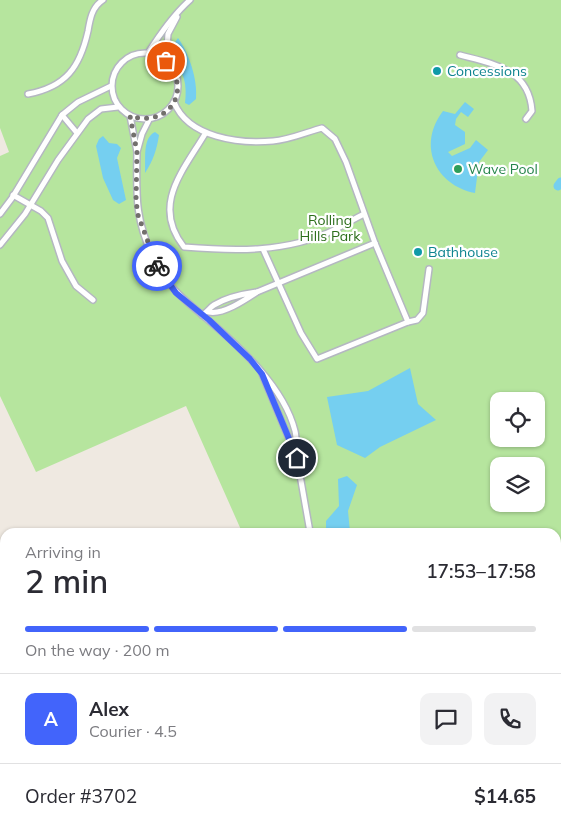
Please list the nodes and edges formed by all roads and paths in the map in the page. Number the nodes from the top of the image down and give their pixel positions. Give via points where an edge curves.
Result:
1 (103, 0) edge
2 (179, 0) edge
3 (190, 0) edge
4 (183, 6) junction
5 (148, 53) junction
6 (460, 55) dead end
7 (166, 61) junction
8 (111, 86) junction
9 (28, 94) dead end
10 (174, 102) junction
11 (118, 107) junction
12 (62, 115) junction
13 (130, 116) junction
14 (526, 119) dead end
15 (150, 120) junction
16 (77, 133) junction
17 (205, 134) junction
18 (137, 152) junction
19 (13, 195) junction
20 (29, 204) junction
21 (0, 214) edge
22 (364, 214) junction
23 (375, 243) junction
24 (0, 245) edge
25 (263, 249) junction
26 (429, 269) dead end
27 (278, 283) junction
28 (93, 300) dead end
29 (202, 315) junction
30 (408, 322) junction
31 (262, 374) junction
32 (297, 458) junction
33 (309, 528) edge

1 - 9 lane via 96,4 83,50 74,68 61,83 43,92
2 - 4 lane
3 - 4 lane
4 - 5 lane
4 - 7 lane via 168,34
5 - 7 lane
5 - 8 lane via 127,58 116,70
6 - 14 lane via 505,68 516,76 531,100 532,111
7 - 10 lane via 178,80
8 - 11 lane
8 - 12 lane via 78,102
10 - 15 lane via 164,114
10 - 17 lane via 186,120
11 - 13 lane
11 - 16 lane via 101,109
12 - 16 lane
12 - 19 lane
13 - 15 lane
13 - 18 lane
15 - 18 lane
16 - 20 lane
17 - 22 lane via 234,140 274,141 322,128 335,140 346,162
17 - 25 lane via 170,197 169,219 173,231 184,247 227,251
18 - 29 lane via 136,201 145,238 156,264 176,293
19 - 20 lane
19 - 21 lane
20 - 24 lane
20 - 28 lane via 48,218 62,261 76,286
22 - 23 lane
22 - 25 lane via 332,231 297,243
23 - 27 lane
23 - 30 lane
25 - 27 lane
26 - 30 lane via 423,313 417,320
27 - 29 lane via 215,313
27 - 30 lane via 317,359
29 - 31 lane
31 - 32 lane
31 - 32 lane via 289,413 296,433
32 - 33 lane

